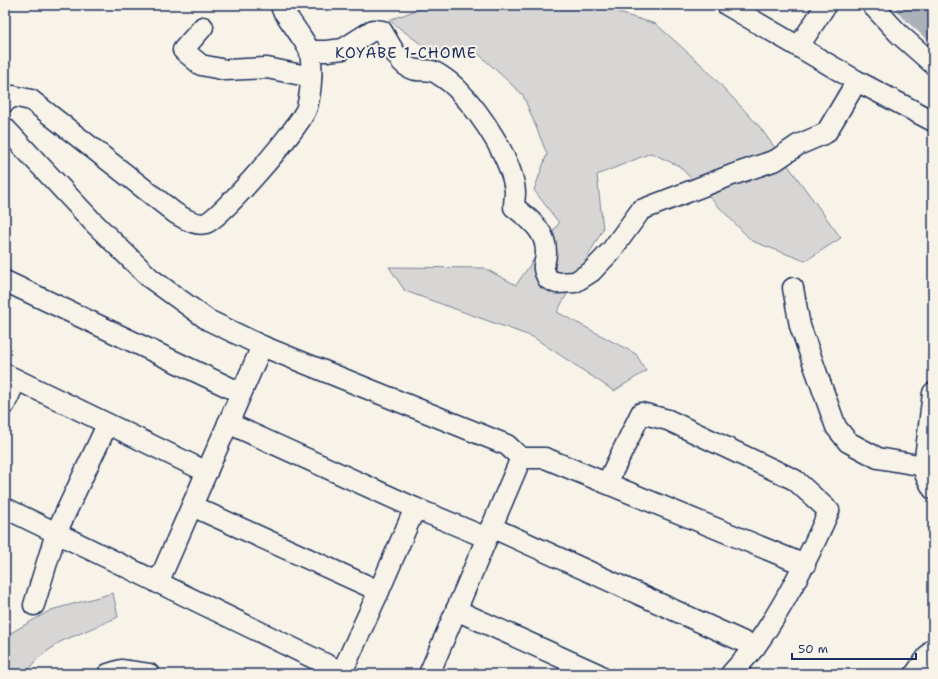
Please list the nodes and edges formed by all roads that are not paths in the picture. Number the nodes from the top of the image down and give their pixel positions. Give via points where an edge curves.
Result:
1 (281, 5) edge
2 (727, 5) edge
3 (826, 5) edge
4 (873, 5) edge
5 (203, 27) dead end
6 (799, 46) junction
7 (310, 51) junction
8 (933, 64) edge
9 (311, 77) junction
10 (857, 81) junction
11 (5, 102) edge
12 (933, 121) edge
13 (5, 128) edge
14 (5, 282) edge
15 (792, 288) dead end
16 (262, 346) junction
17 (11, 377) edge
18 (241, 393) junction
19 (933, 393) edge
20 (5, 404) edge
21 (228, 423) junction
22 (107, 424) junction
23 (520, 458) junction
24 (924, 466) junction
25 (207, 472) junction
26 (607, 483) junction
27 (933, 489) edge
28 (192, 506) junction
29 (5, 508) edge
30 (415, 508) junction
31 (489, 532) junction
32 (56, 534) junction
33 (805, 565) junction
34 (158, 583) junction
35 (379, 591) junction
36 (34, 605) dead end
37 (456, 610) junction
38 (755, 647) junction
39 (933, 649) edge
40 (595, 673) edge
41 (108, 674) edge
42 (149, 674) edge
43 (429, 674) edge
44 (731, 674) edge
45 (915, 674) edge

1 - 7 street
2 - 6 street
3 - 6 street
4 - 8 street via 899,34
5 - 9 street via 183,50 201,65 226,70 268,68
6 - 10 street
7 - 9 street
7 - 10 street via 343,49 373,30 382,31 399,59 412,69 437,73 459,91 480,117 509,166 515,192 514,207 536,225 544,239 546,252 543,269 548,279 557,282 575,282 591,272 611,251 641,210 776,160 798,145 826,132
9 - 11 street via 307,108 294,130 223,210 206,223 190,222 175,213 31,100 13,96
10 - 12 street
13 - 16 street via 92,221 150,278 208,320
14 - 18 street
15 - 24 street via 800,326 836,427 848,442 878,458
16 - 18 street
16 - 23 street via 507,445
17 - 20 street
17 - 22 street
18 - 21 street
19 - 24 street
21 - 25 street
21 - 30 street
22 - 25 street
22 - 32 street
23 - 26 street via 545,458
23 - 31 street
24 - 27 street
25 - 28 street
26 - 33 street
26 - 33 street via 641,413 668,420 795,480 829,511
28 - 34 street
28 - 35 street
29 - 32 street
30 - 31 street
30 - 35 street
31 - 37 street
31 - 38 street
32 - 34 street
32 - 36 street
33 - 38 street via 772,623
34 - 35 street via 342,672
37 - 40 street
37 - 43 street
38 - 44 street
39 - 45 street
41 - 42 street via 121,670

